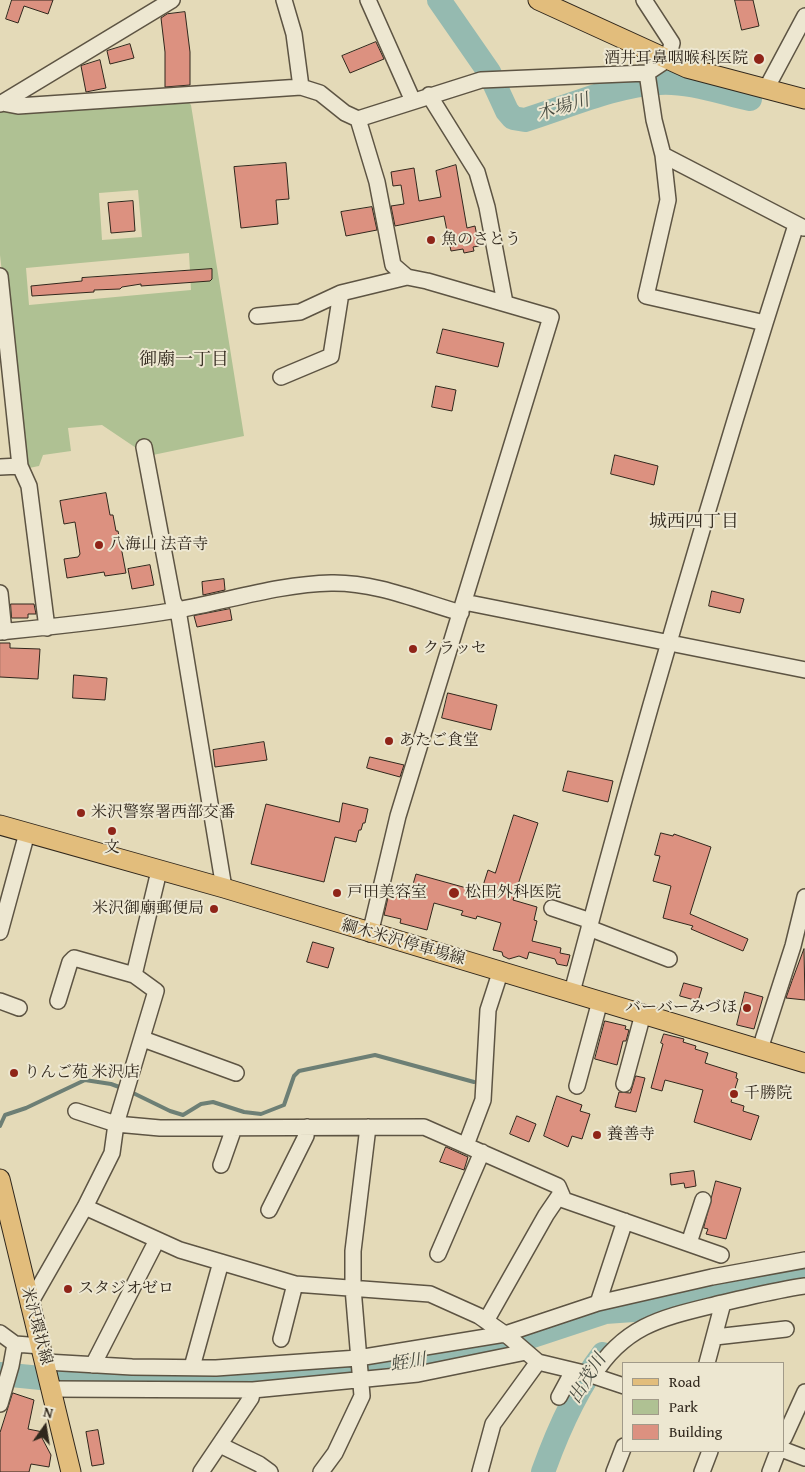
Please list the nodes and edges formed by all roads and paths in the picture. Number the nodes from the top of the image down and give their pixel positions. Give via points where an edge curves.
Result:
1 (172, 0) edge
2 (284, 0) edge
3 (368, 0) edge
4 (538, 0) edge
5 (644, 0) edge
6 (805, 16) edge
7 (668, 60) junction
8 (647, 74) junction
9 (301, 87) junction
10 (766, 89) junction
11 (429, 95) junction
12 (805, 99) edge
13 (413, 101) junction
14 (1, 104) edge
15 (358, 119) junction
16 (663, 155) junction
17 (801, 227) edge
18 (0, 276) edge
19 (407, 277) junction
20 (342, 293) junction
21 (505, 303) junction
22 (256, 316) dead end
23 (765, 323) junction
24 (281, 377) dead end
25 (144, 447) dead end
26 (20, 466) junction
27 (0, 467) edge
28 (0, 593) edge
29 (462, 607) junction
30 (178, 610) junction
31 (48, 628) junction
32 (2, 632) edge
33 (669, 644) junction
34 (805, 670) edge
35 (0, 825) edge
36 (27, 833) junction
37 (159, 871) junction
38 (224, 888) junction
39 (805, 897) edge
40 (552, 908) dead end
41 (590, 924) junction
42 (0, 932) edge
43 (370, 934) junction
44 (669, 959) dead end
45 (501, 970) junction
46 (134, 976) junction
47 (572, 992) junction
48 (0, 1001) edge
49 (58, 1001) dead end
50 (600, 1001) junction
51 (19, 1008) dead end
52 (644, 1014) junction
53 (143, 1039) junction
54 (760, 1049) junction
55 (805, 1063) edge
56 (236, 1073) dead end
57 (624, 1084) dead end
58 (577, 1086) dead end
59 (76, 1111) dead end
60 (116, 1124) junction
61 (307, 1127) junction
62 (368, 1127) junction
63 (234, 1128) junction
64 (466, 1145) junction
65 (482, 1152) junction
66 (221, 1165) dead end
67 (0, 1179) edge
68 (561, 1193) junction
69 (702, 1200) dead end
70 (85, 1207) junction
71 (269, 1210) dead end
72 (625, 1221) junction
73 (157, 1240) junction
74 (688, 1243) junction
75 (438, 1254) dead end
76 (721, 1255) dead end
77 (805, 1260) edge
78 (221, 1262) junction
79 (295, 1284) junction
80 (805, 1286) edge
81 (352, 1288) junction
82 (598, 1303) junction
83 (724, 1303) junction
84 (29, 1305) junction
85 (486, 1321) junction
86 (786, 1329) dead end
87 (0, 1333) edge
88 (715, 1337) junction
89 (281, 1339) dead end
90 (15, 1344) junction
91 (520, 1346) junction
92 (707, 1362) edge
93 (93, 1365) junction
94 (192, 1367) junction
95 (47, 1369) junction
96 (360, 1370) junction
97 (583, 1373) junction
98 (622, 1385) edge
99 (253, 1390) junction
100 (805, 1392) edge
101 (2, 1393) edge
102 (560, 1396) dead end
103 (785, 1436) edge
104 (220, 1445) junction
105 (785, 1450) edge
106 (622, 1451) edge
107 (710, 1452) edge
108 (778, 1452) edge
109 (805, 1458) edge
110 (71, 1472) edge
111 (201, 1472) edge
112 (270, 1472) edge
113 (321, 1472) edge
114 (480, 1472) edge
115 (614, 1472) edge
116 (702, 1472) edge
117 (770, 1472) edge

1 - 14 street
2 - 9 street via 294,34
3 - 13 street
4 - 7 main road
5 - 7 street via 672,43
6 - 10 street
7 - 8 street
7 - 10 main road
8 - 11 street via 481,80
8 - 16 street
9 - 14 street via 18,106
9 - 15 street via 320,93
10 - 12 main road
11 - 13 street
11 - 21 street via 477,172
13 - 15 street
15 - 19 street via 377,182 393,265
16 - 17 street
16 - 23 street via 668,200 646,296
17 - 23 street
18 - 26 street
19 - 20 street
19 - 21 street
20 - 22 street via 300,312
20 - 24 street via 331,356
21 - 29 street via 551,317
23 - 33 street
25 - 30 street
26 - 27 street
26 - 31 street via 29,486
28 - 32 street
29 - 30 street via 370,587 332,583 302,585
29 - 33 street
29 - 43 street via 398,816
30 - 31 street
30 - 38 street
31 - 32 street
33 - 34 street
33 - 41 street
35 - 36 main road, 綱木米沢停車場線
36 - 37 main road, 綱木米沢停車場線
36 - 42 street
37 - 38 main road, 綱木米沢停車場線
37 - 46 street
38 - 43 main road, 綱木米沢停車場線
39 - 54 street
40 - 41 street
41 - 44 street
41 - 47 street
43 - 45 main road, 綱木米沢停車場線
45 - 47 main road, 綱木米沢停車場線
45 - 64 street via 488,1010 483,1100
46 - 49 street via 74,958
46 - 53 street via 156,991
47 - 50 main road, 綱木米沢停車場線
48 - 51 street
50 - 52 main road, 綱木米沢停車場線
50 - 58 street
52 - 54 main road, 綱木米沢停車場線
52 - 57 street
53 - 56 street
53 - 60 street
54 - 55 main road, 綱木米沢停車場線
59 - 60 street
60 - 63 street via 160,1128
60 - 70 street via 112,1152
61 - 62 street
61 - 63 street
61 - 71 street via 306,1136
62 - 64 street via 424,1127
62 - 81 street via 353,1251
63 - 66 street
64 - 65 street
65 - 68 street via 558,1186
65 - 75 street
67 - 84 main road, 米沢環状線
68 - 72 street via 564,1200
68 - 85 street
69 - 74 street
70 - 73 street
70 - 84 street
72 - 74 street
72 - 82 street
73 - 78 street
73 - 93 street
74 - 76 street
77 - 82 street
78 - 79 street
78 - 94 street
79 - 81 street
79 - 89 street
80 - 83 street
81 - 85 street via 430,1294
81 - 96 street
82 - 91 street
83 - 88 street
83 - 97 street via 667,1316 647,1326
84 - 95 main road, 米沢環状線
85 - 91 street
86 - 88 street
87 - 90 street
88 - 92 street
90 - 95 street
90 - 101 street
91 - 96 street
91 - 96 street via 418,1374
91 - 97 street
91 - 114 street
93 - 94 street
93 - 95 street
94 - 96 street
95 - 99 street
95 - 110 main road, 米沢環状線
96 - 99 street
96 - 113 street via 362,1396 335,1453
97 - 98 street
97 - 102 street
99 - 104 street
100 - 103 street
104 - 111 street
104 - 112 street
105 - 109 street
106 - 115 street
107 - 116 street
108 - 117 street

